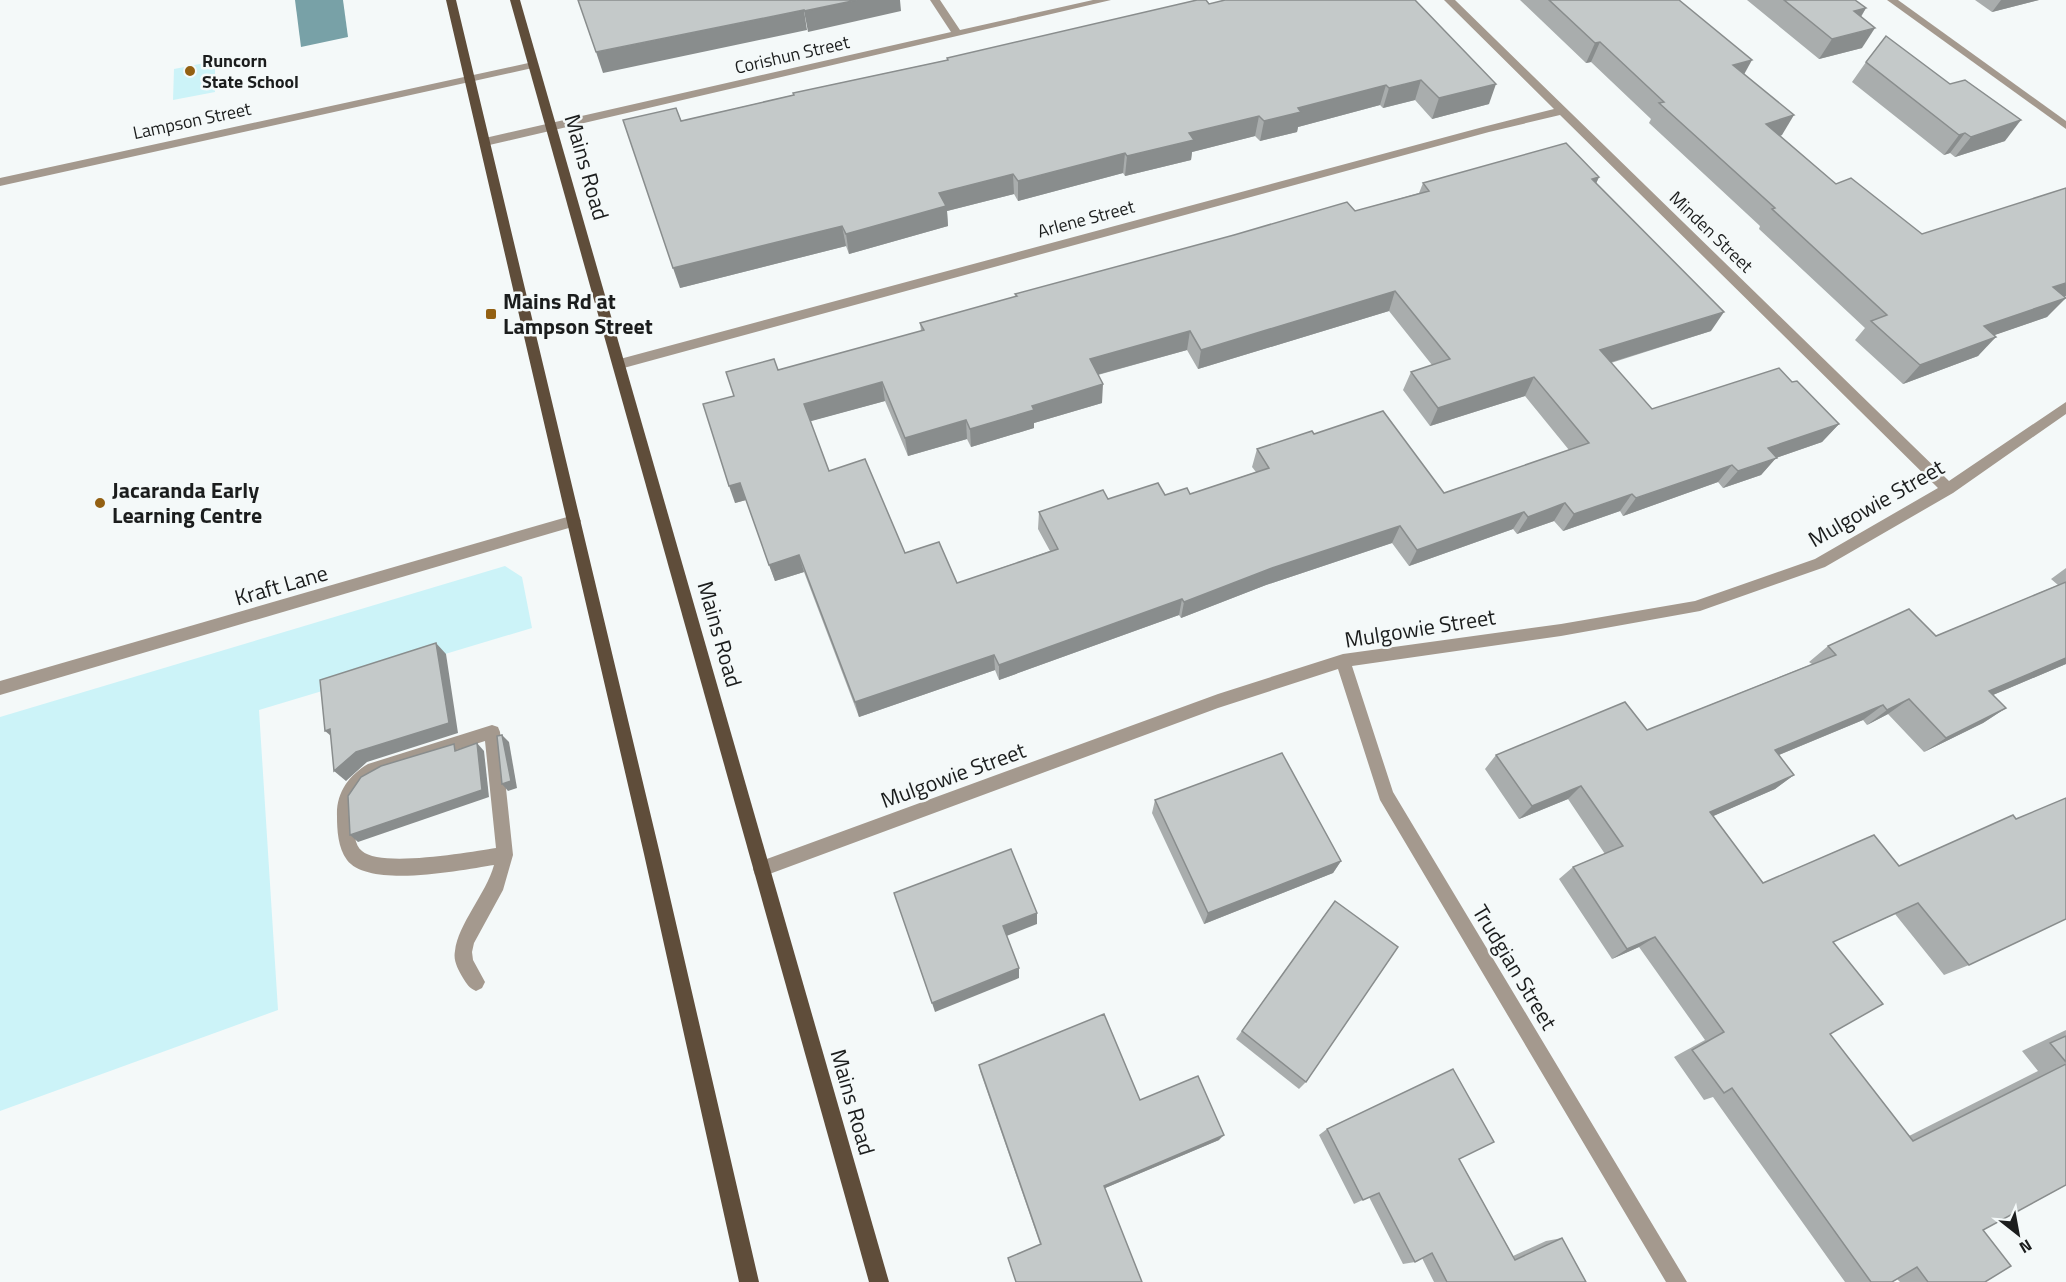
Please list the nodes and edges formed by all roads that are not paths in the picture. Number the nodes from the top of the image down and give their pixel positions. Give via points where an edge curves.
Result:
1 (451, 0) edge
2 (515, 0) edge
3 (935, 0) edge
4 (1106, 0) edge
5 (1449, 0) edge
6 (1892, 0) edge
7 (957, 34) junction
8 (533, 65) junction
9 (470, 79) junction
10 (1562, 111) junction
11 (2066, 126) edge
12 (551, 127) junction
13 (485, 142) junction
14 (0, 182) edge
15 (620, 364) junction
16 (2066, 407) edge
17 (1948, 489) junction
18 (574, 521) junction
19 (1343, 661) junction
20 (0, 688) edge
21 (505, 855) junction
22 (761, 870) junction
23 (476, 982) dead end
24 (749, 1282) edge
25 (879, 1282) edge
26 (1677, 1282) edge

1 - 9 main road
2 - 8 main road, Mains Road
3 - 7 street
4 - 7 street, Corishun Street
5 - 10 street, Minden Street
6 - 11 street
7 - 12 street, Corishun Street
8 - 9 street, Lampson Street
8 - 12 main road, Mains Road
9 - 13 main road
9 - 14 street, Lampson Street
10 - 15 street, Arlene Street
10 - 17 street, Minden Street
12 - 13 street, Corishun Street
12 - 15 main road, Mains Road
13 - 18 main road
15 - 22 main road, Mains Road
16 - 17 street, Mulgowie Street
17 - 19 street, Mulgowie Street via 1820,563 1695,607
18 - 20 street, Kraft Lane
18 - 24 main road
19 - 22 street, Mulgowie Street via 1218,701
19 - 26 street, Trudgian Street via 1386,795
21 - 21 street via 411,866 365,865 354,856 349,842 345,812 348,794 357,781 374,769 492,732
21 - 23 street via 497,884 462,952
22 - 25 main road, Mains Road

